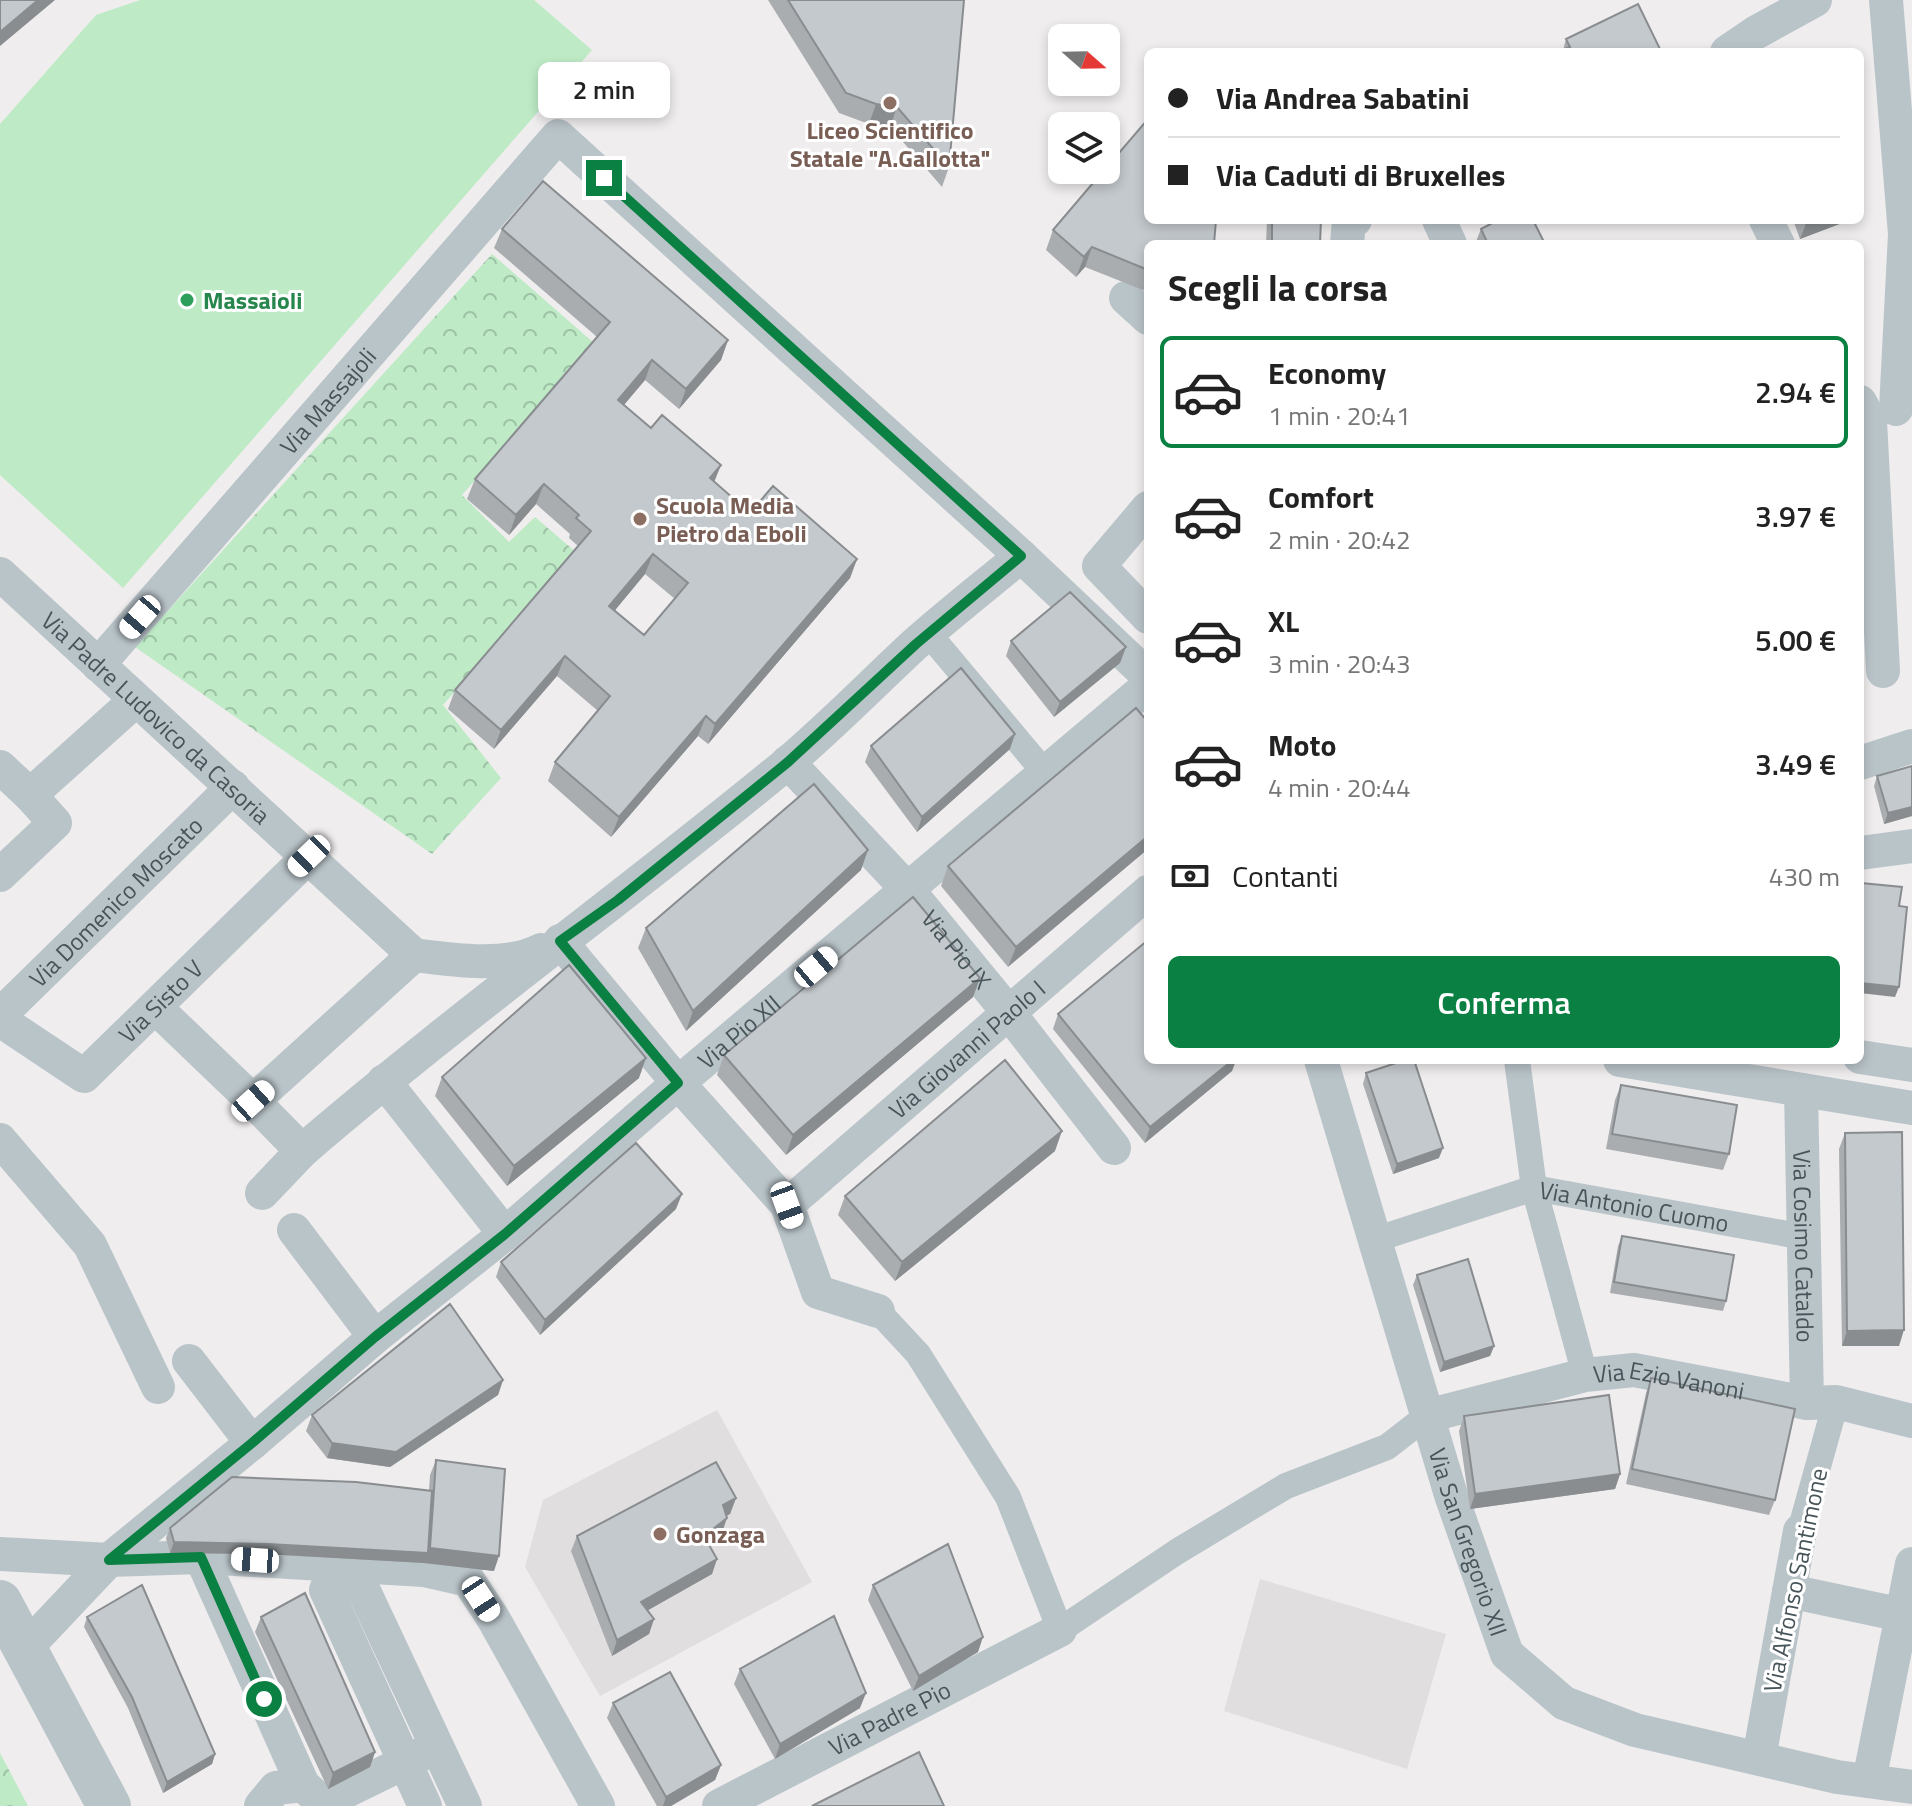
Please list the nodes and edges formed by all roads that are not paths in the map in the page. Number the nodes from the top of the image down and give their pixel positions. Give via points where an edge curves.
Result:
1 (1815, 0) edge
2 (1886, 0) edge
3 (1734, 48) edge
4 (1909, 234) edge
5 (1880, 413) edge
6 (1144, 513) edge
7 (1021, 556) junction
8 (0, 574) edge
9 (1144, 613) edge
10 (928, 633) junction
11 (98, 665) junction
12 (1883, 671) dead end
13 (1144, 672) edge
14 (1144, 689) edge
15 (136, 700) junction
16 (1912, 746) edge
17 (788, 762) junction
18 (1864, 762) edge
19 (0, 767) edge
20 (1046, 774) junction
21 (233, 787) junction
22 (30, 795) junction
23 (1912, 846) edge
24 (1864, 852) edge
25 (309, 856) junction
26 (0, 875) edge
27 (908, 890) junction
28 (1144, 895) edge
29 (560, 941) junction
30 (414, 955) junction
31 (155, 1007) junction
32 (1009, 1013) junction
33 (0, 1018) edge
34 (1864, 1058) edge
35 (1322, 1064) edge
36 (1518, 1064) edge
37 (1644, 1064) edge
38 (1912, 1065) edge
39 (384, 1081) junction
40 (678, 1083) junction
41 (1801, 1090) junction
42 (253, 1101) junction
43 (1912, 1108) edge
44 (0, 1140) edge
45 (1114, 1148) dead end
46 (302, 1151) junction
47 (1534, 1188) junction
48 (262, 1193) dead end
49 (787, 1205) junction
50 (294, 1230) dead end
51 (505, 1234) junction
52 (1804, 1237) junction
53 (1374, 1240) junction
54 (878, 1311) joint
55 (375, 1337) junction
56 (189, 1361) dead end
57 (1585, 1375) junction
58 (158, 1387) dead end
59 (1912, 1401) edge
60 (1822, 1402) junction
61 (1427, 1416) junction
62 (1912, 1421) edge
63 (252, 1443) junction
64 (1800, 1531) joint
65 (0, 1554) edge
66 (201, 1557) junction
67 (109, 1560) junction
68 (1912, 1564) edge
69 (336, 1565) junction
70 (1789, 1591) junction
71 (0, 1602) edge
72 (1907, 1616) edge
73 (1060, 1630) junction
74 (24, 1650) junction
75 (436, 1746) junction
76 (1759, 1758) junction
77 (404, 1763) junction
78 (1869, 1781) junction
79 (1912, 1787) edge
80 (318, 1798) edge
81 (109, 1806) edge
82 (261, 1806) edge
83 (425, 1806) edge
84 (465, 1806) edge
85 (598, 1806) edge
86 (719, 1806) edge

1 - 3 street
2 - 4 street
4 - 5 street
5 - 12 street
6 - 9 street via 1099,566
7 - 10 street
7 - 11 street, Via Massajoli via 558,136
7 - 13 street
8 - 11 street, Via Padre Ludovico da Casoria
10 - 17 street
10 - 20 street
11 - 15 street, Via Padre Ludovico da Casoria
14 - 20 street, Via Pio XII
15 - 21 street, Via Padre Ludovico da Casoria
15 - 22 street
16 - 18 street
17 - 27 street, Via Pio IX
17 - 29 street
19 - 22 street
20 - 27 street, Via Pio XII
21 - 25 street, Via Padre Ludovico da Casoria
21 - 33 street, Via Domenico Moscato
22 - 26 street via 55,823
23 - 24 street
25 - 30 street, Via Padre Ludovico da Casoria
25 - 31 street, Via Sisto V
27 - 32 street, Via Pio IX
27 - 40 street, Via Pio XII
28 - 32 street, Via Giovanni Paolo I
29 - 30 street via 525,958
29 - 39 street
29 - 40 street
30 - 42 street
31 - 33 street, Via Sisto V via 84,1076
31 - 42 street
32 - 45 street, Via Pio IX
32 - 49 street, Via Giovanni Paolo I
34 - 38 street
35 - 53 street, Via San Gregorio XII
36 - 47 street
37 - 41 street
39 - 46 street
39 - 51 street
40 - 49 street
40 - 51 street, Via Pio XII
41 - 43 street
41 - 52 street, Via Cosimo Cataldo
42 - 46 street
44 - 58 street via 90,1245
46 - 48 street
47 - 52 street, Via Antonio Cuomo
47 - 53 street, Via Antonio Cuomo
47 - 57 street
49 - 54 street via 818,1292
50 - 55 street
51 - 55 street, Via Pio XII
52 - 60 street, Via Cosimo Cataldo
53 - 61 street, Via San Gregorio XII
54 - 73 street via 918,1354 1008,1497
55 - 63 street, Via Pio XII
56 - 63 street
57 - 60 street, Via Ezio Vanoni via 1634,1370
57 - 61 street, Via Ezio Vanoni
59 - 60 street
60 - 62 street, Via Ezio Vanoni
60 - 64 street, Via Alfonso Santimone
61 - 73 street via 1387,1447 1286,1486
61 - 76 street, Via San Gregorio XII via 1507,1654 1564,1703 1635,1730
63 - 67 street, Via Pio XII
64 - 70 street, Via Alfonso Santimone
65 - 67 street
66 - 67 street
66 - 69 street
66 - 80 street
67 - 74 street, Via Pio XII
68 - 72 street
69 - 75 street via 362,1587
69 - 77 street via 326,1590
69 - 85 street via 424,1570 468,1580
70 - 72 street
70 - 76 street, Via Alfonso Santimone
71 - 74 street
72 - 78 street
73 - 86 street, Via Padre Pio
74 - 81 street
75 - 77 street
75 - 84 street
76 - 78 street, Via San Gregorio XII
77 - 80 street
77 - 83 street
78 - 79 street, Via San Gregorio XII
80 - 82 street via 276,1788

